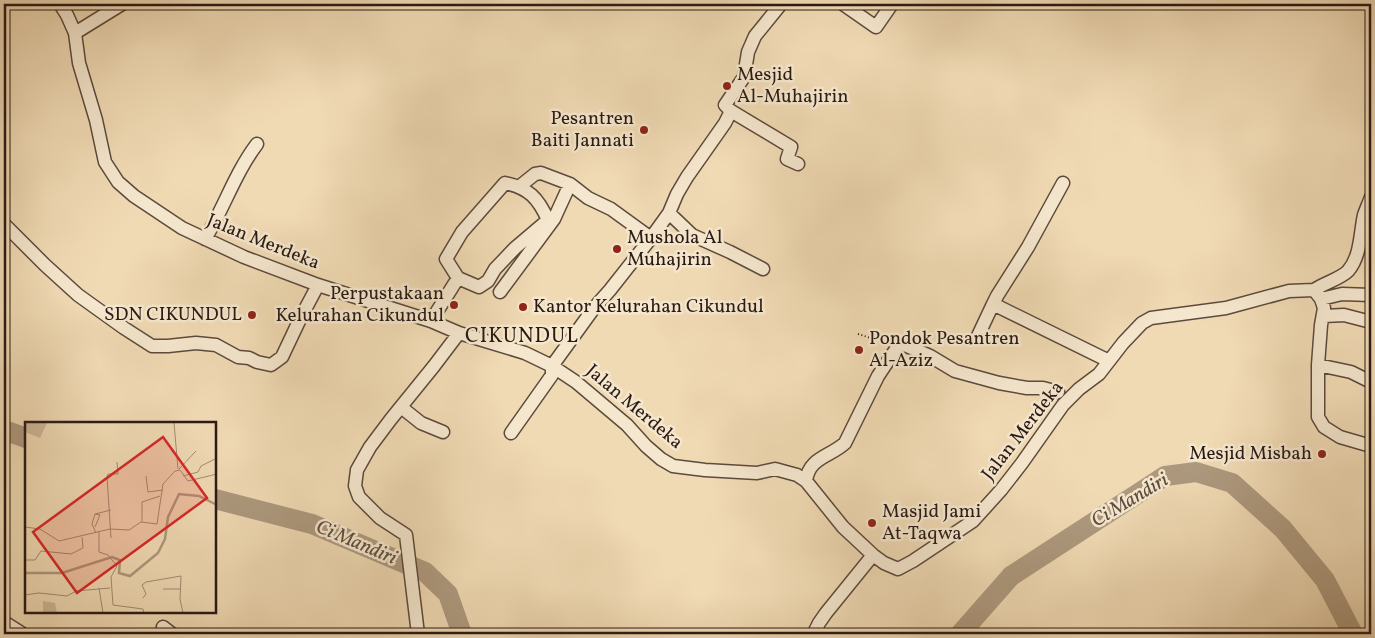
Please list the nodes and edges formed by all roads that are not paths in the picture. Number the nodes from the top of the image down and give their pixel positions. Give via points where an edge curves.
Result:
1 (60, 4) edge
2 (122, 4) edge
3 (781, 4) edge
4 (843, 4) edge
5 (892, 4) edge
6 (75, 32) junction
7 (731, 111) junction
8 (257, 144) dead end
9 (798, 164) dead end
10 (1063, 183) dead end
11 (570, 184) junction
12 (520, 186) junction
13 (1371, 197) edge
14 (669, 213) junction
15 (4, 224) edge
16 (651, 238) junction
17 (205, 239) junction
18 (763, 269) dead end
19 (458, 278) junction
20 (318, 285) junction
21 (500, 292) dead end
22 (1318, 295) junction
23 (1371, 295) edge
24 (994, 304) junction
25 (1324, 316) junction
26 (431, 321) junction
27 (1371, 322) edge
28 (459, 333) junction
29 (977, 338) dead end
30 (1109, 361) junction
31 (1318, 365) junction
32 (552, 366) junction
33 (1371, 382) edge
34 (1058, 392) dead end
35 (401, 407) junction
36 (444, 432) dead end
37 (511, 434) dead end
38 (1371, 446) edge
39 (806, 481) junction
40 (873, 555) junction
41 (4, 622) edge
42 (418, 633) edge
43 (22, 634) edge
44 (816, 634) edge

1 - 6 street, Jalan Merdeka
2 - 6 street
3 - 7 street via 755,36 748,52 744,77 725,105
4 - 5 street via 876,27
6 - 17 street, Jalan Merdeka via 79,63 105,162 118,182 134,196 182,228
7 - 9 street via 791,147 786,159
7 - 14 street via 687,177
8 - 17 street via 248,155
10 - 24 street
11 - 12 street via 542,173 535,174
11 - 16 street
11 - 21 street via 554,219
12 - 19 street via 505,183 462,232 446,259
12 - 19 street via 541,205 548,220 514,248 494,269 488,281 479,287
13 - 22 street via 1354,262 1342,276 1323,284
14 - 16 street
14 - 18 street via 692,235
15 - 20 street via 78,295 152,346 216,345 238,357 271,365 282,357
16 - 32 street
17 - 20 street, Jalan Merdeka
19 - 26 street
20 - 26 street, Jalan Merdeka
22 - 23 street, Jalan Merdeka
22 - 25 street
22 - 30 street, Jalan Merdeka via 1289,291 1226,308 1150,318
24 - 29 street
24 - 30 street
25 - 27 street via 1344,315
25 - 31 street
26 - 28 street, Jalan Merdeka
28 - 32 street, Jalan Merdeka via 525,353
28 - 35 street
30 - 40 street, Jalan Merdeka via 1063,405 1006,484 973,521 898,569
31 - 33 street via 1352,372
31 - 38 street via 1318,417 1324,427 1340,437
32 - 37 street via 552,375
32 - 39 street, Jalan Merdeka via 576,382 661,459 673,466 757,473 775,470 797,475
34 - 39 street via 998,383 955,371 900,343 878,376 844,443 819,458 807,472
35 - 36 street via 421,423
35 - 42 street via 370,447 357,470 355,486 359,497 380,518 406,535
39 - 40 street, Jalan Merdeka via 843,527
40 - 44 street via 826,613
41 - 43 street

